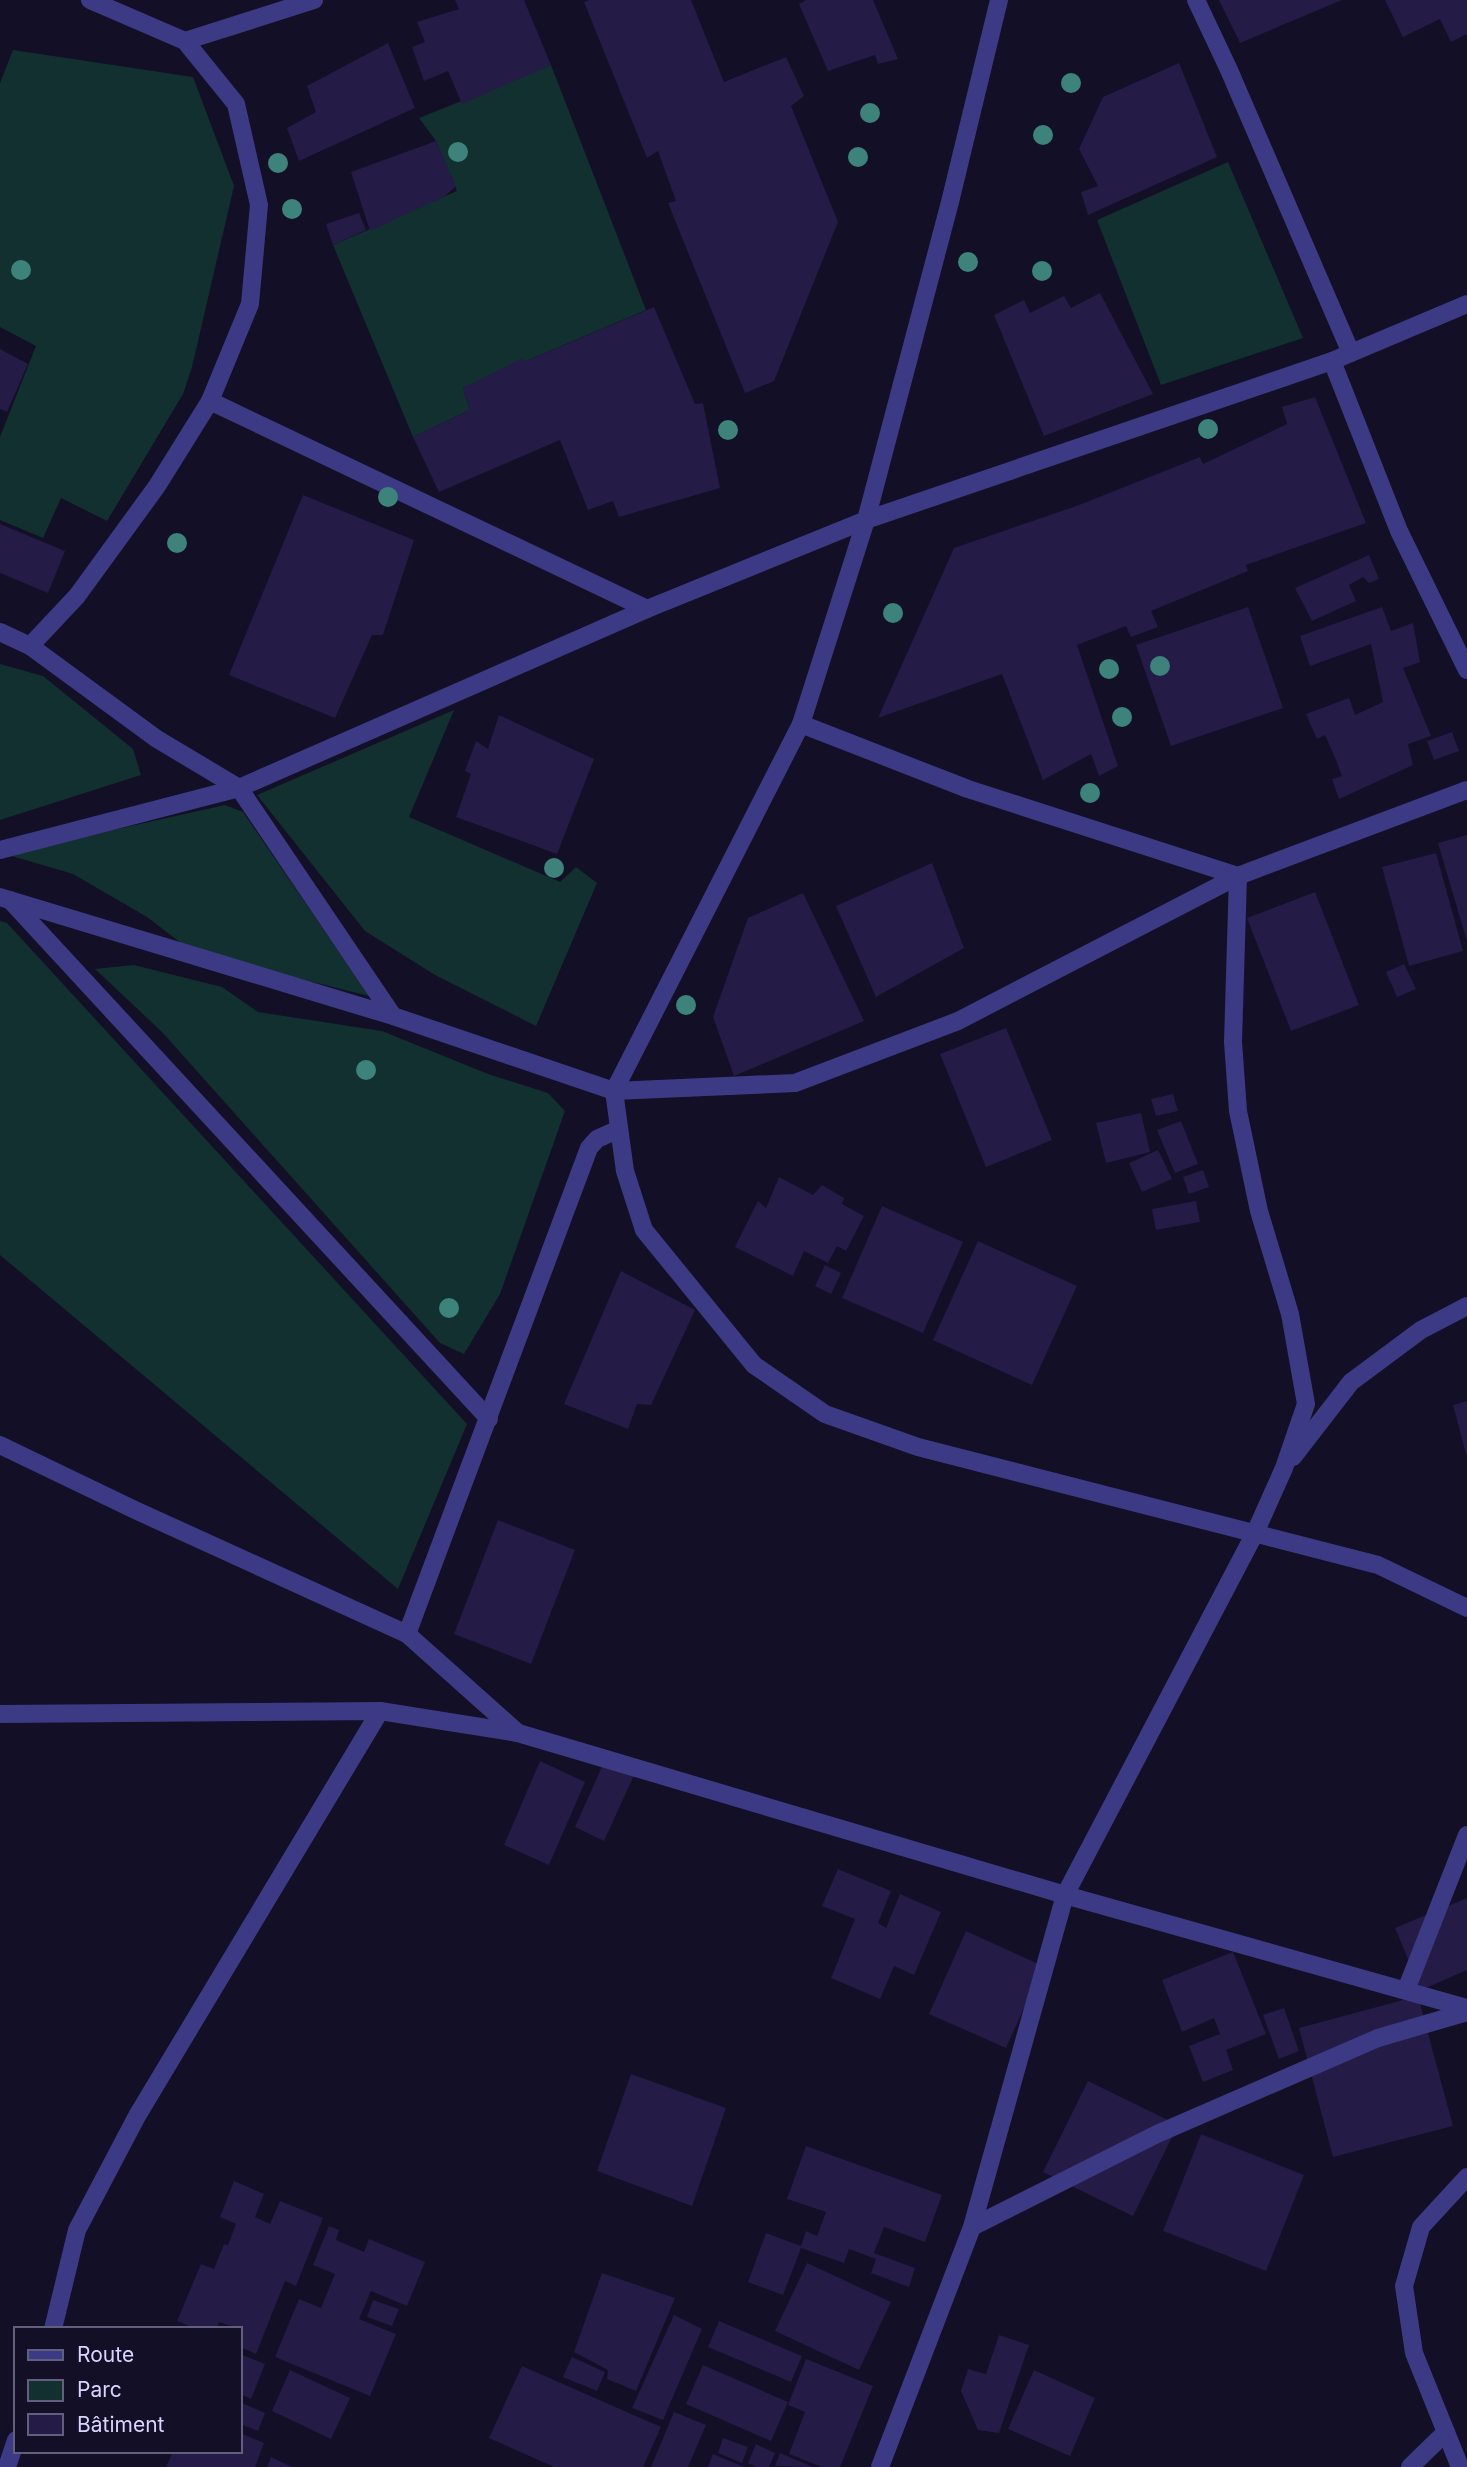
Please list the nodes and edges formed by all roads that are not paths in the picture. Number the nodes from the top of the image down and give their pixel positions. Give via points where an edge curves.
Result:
1 (90, 0) edge
2 (314, 0) edge
3 (999, 0) edge
4 (1196, 0) edge
5 (185, 41) junction
6 (1467, 304) edge
7 (1351, 353) junction
8 (1332, 361) junction
9 (210, 401) junction
10 (866, 520) junction
11 (647, 609) junction
12 (0, 632) edge
13 (30, 646) junction
14 (1467, 670) edge
15 (801, 724) junction
16 (239, 788) junction
17 (1467, 790) edge
18 (0, 850) edge
19 (1238, 876) junction
20 (5, 898) edge
21 (393, 1016) junction
22 (614, 1090) junction
23 (619, 1129) junction
24 (1467, 1306) edge
25 (489, 1419) junction
26 (0, 1445) edge
27 (1284, 1468) junction
28 (1255, 1533) junction
29 (1467, 1608) edge
30 (407, 1634) junction
31 (380, 1711) junction
32 (0, 1714) edge
33 (518, 1733) junction
34 (1467, 1835) edge
35 (1065, 1895) junction
36 (1406, 1990) junction
37 (1467, 2010) edge
38 (1467, 2177) edge
39 (972, 2227) junction
40 (54, 2327) edge
41 (1446, 2432) junction
42 (14, 2446) edge
43 (7, 2467) edge
44 (880, 2467) edge
45 (1410, 2467) edge
46 (1460, 2467) edge

1 - 5 street
2 - 5 street
3 - 10 street
4 - 7 street
5 - 9 street via 236,104 259,205 250,304
6 - 7 street
7 - 8 street
8 - 10 street
8 - 14 street via 1399,531
9 - 11 street
9 - 13 street via 157,485 77,596
10 - 11 street
10 - 15 street
11 - 16 street
12 - 13 street
13 - 16 street via 157,739
15 - 19 street via 968,789
15 - 22 street
16 - 18 street
16 - 21 street
17 - 19 street
19 - 22 street via 958,1021 795,1083
19 - 27 street via 1233,1042 1238,1111 1259,1211 1290,1314 1306,1404
20 - 21 street
20 - 25 street
21 - 22 street
22 - 23 street
23 - 25 street via 597,1139 589,1149
23 - 28 street via 625,1171 644,1230 754,1365 825,1414 918,1447
24 - 27 street via 1421,1330 1351,1382
25 - 30 street
26 - 30 street
27 - 28 street
28 - 29 street via 1378,1565
28 - 35 street
30 - 33 street
31 - 32 street
31 - 33 street
31 - 40 street via 137,2116 76,2230
33 - 35 street
34 - 36 street
35 - 36 street
35 - 39 street
36 - 37 street
37 - 39 street via 1366,2043 1157,2134
38 - 41 street via 1421,2227 1404,2286 1414,2353
39 - 44 street
41 - 45 street
41 - 46 street
42 - 43 street

